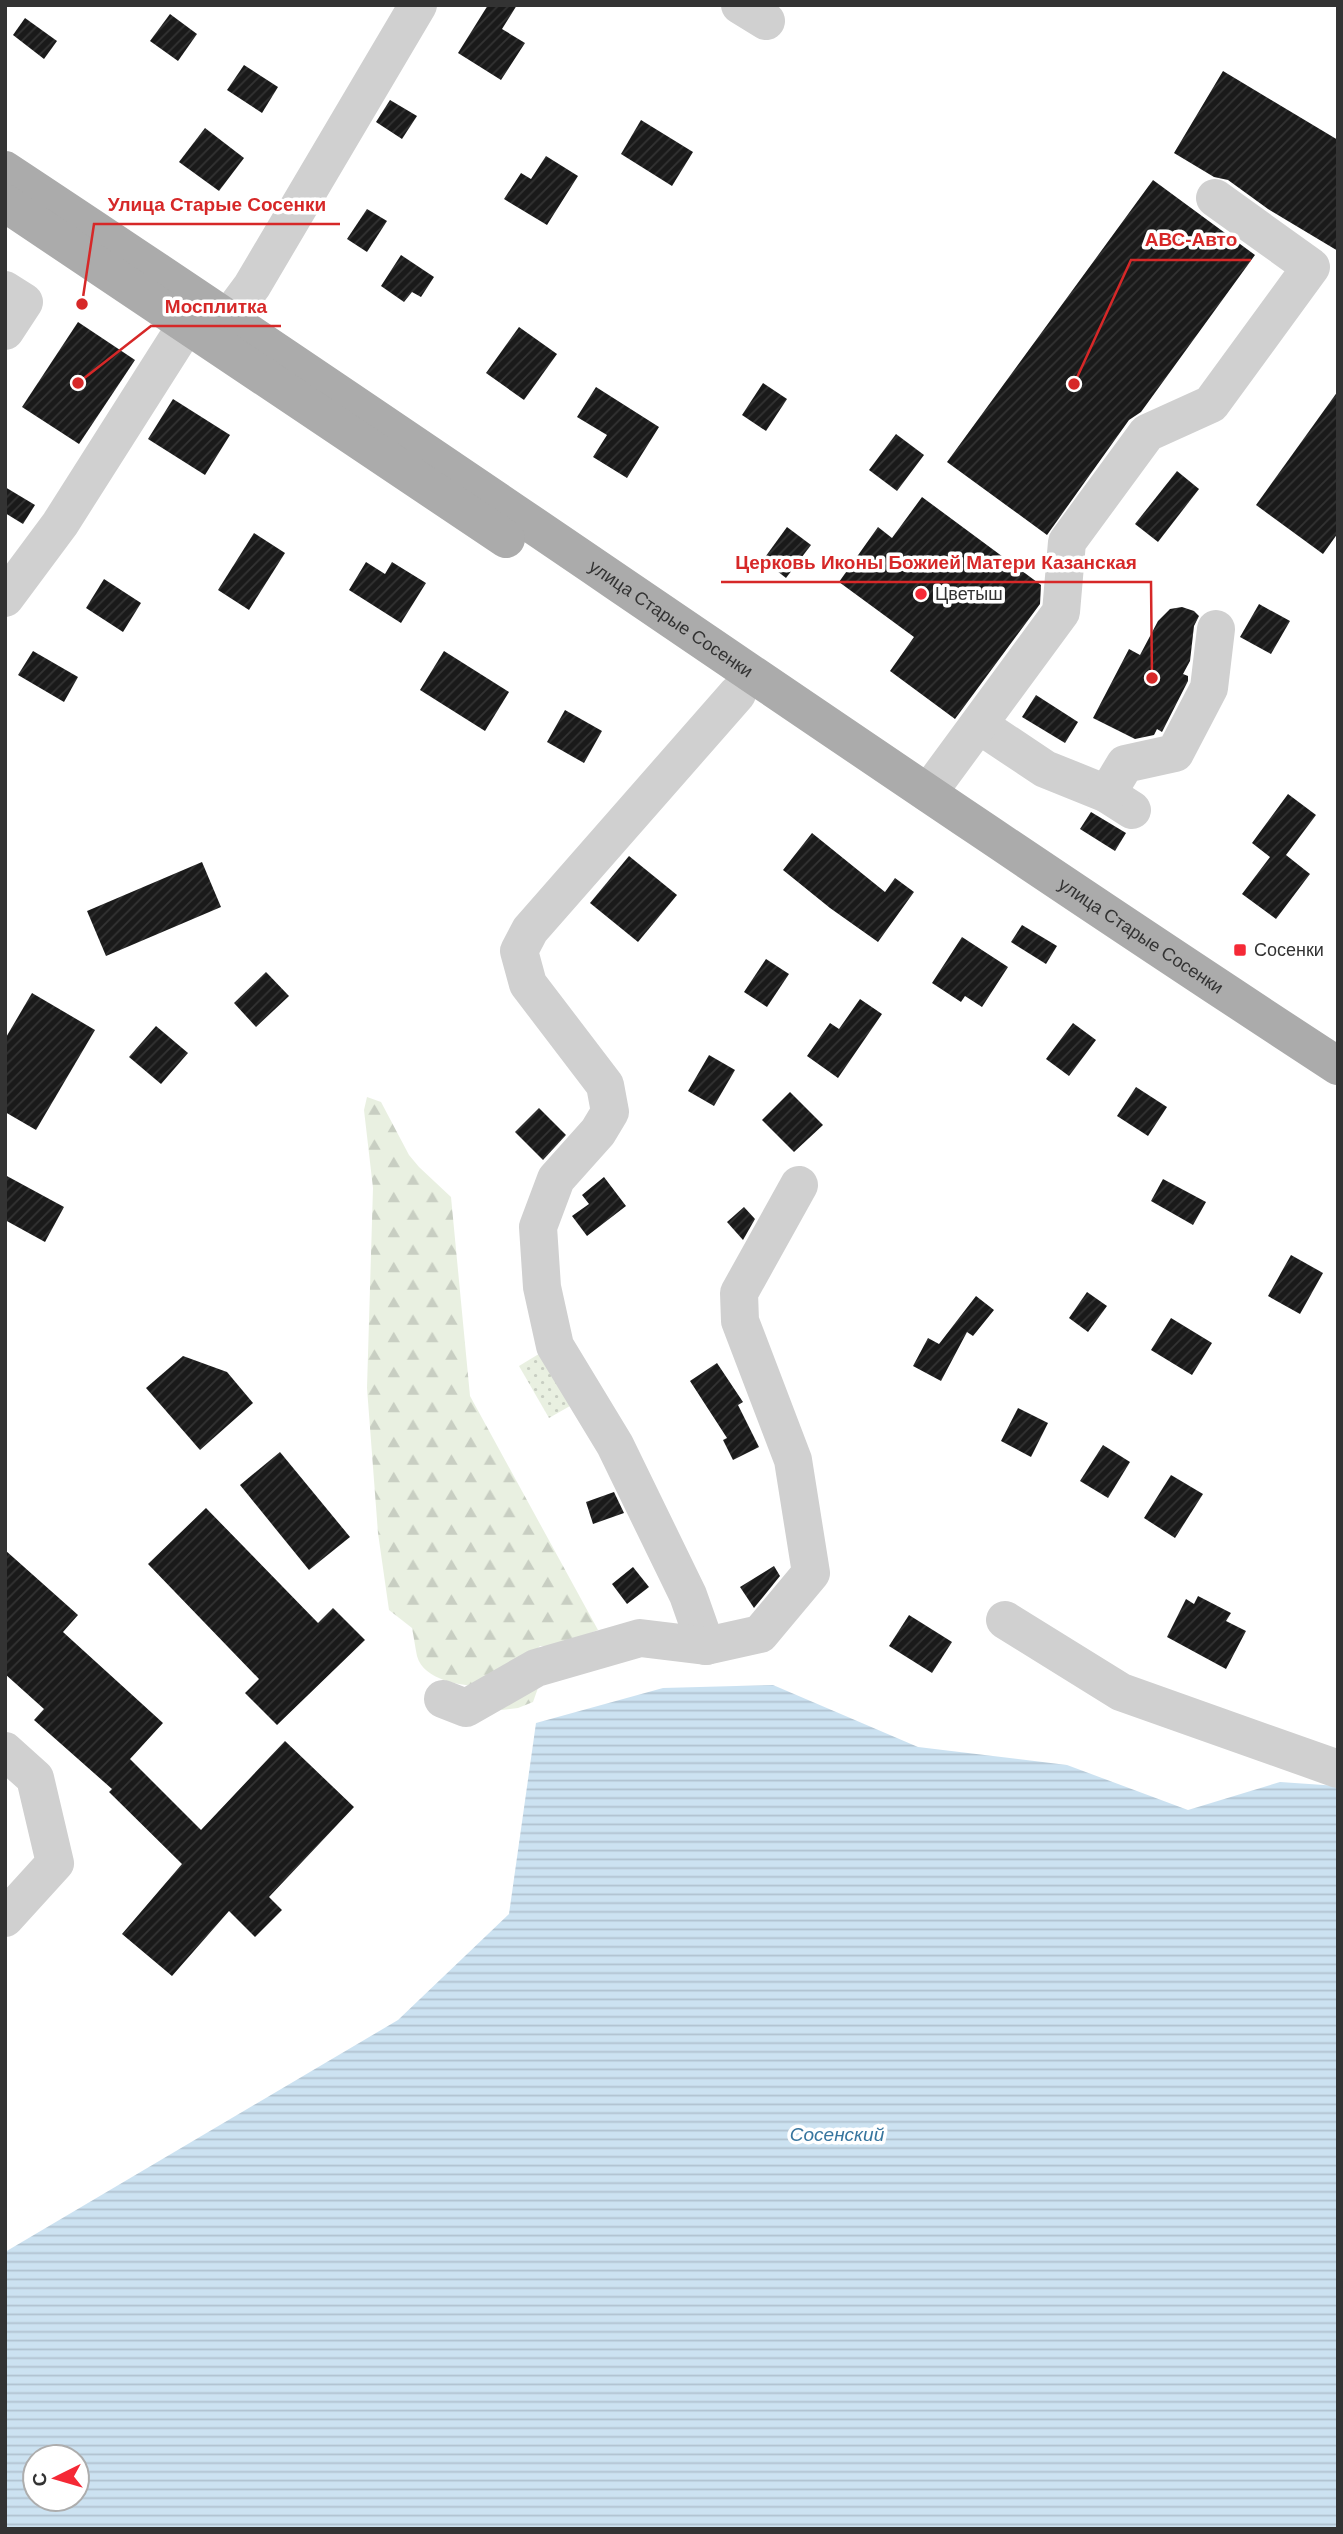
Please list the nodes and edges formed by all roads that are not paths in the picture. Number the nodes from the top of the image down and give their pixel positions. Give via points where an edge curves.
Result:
1 (418, 5) edge
2 (5, 170) edge
3 (1215, 198) dead end
4 (5, 203) edge
5 (5, 290) edge
6 (229, 317) junction
7 (187, 324) junction
8 (5, 331) edge
9 (5, 598) edge
10 (1216, 629) dead end
11 (737, 694) junction
12 (979, 725) junction
13 (928, 793) junction
14 (1338, 1066) edge
15 (1338, 1093) edge
16 (799, 1185) dead end
17 (1005, 1620) dead end
18 (706, 1646) junction
19 (443, 1699) dead end
20 (5, 1751) edge
21 (1338, 1769) edge
22 (5, 1918) edge

1 - 6 lane via 252,286
2 - 6 main road, улица Старые Сосенки
3 - 12 lane via 1311,267 1211,404 1147,433 1067,541 1061,612
4 - 7 main road, улица Старые Сосенки
5 - 8 lane via 24,302
6 - 13 main road, улица Старые Сосенки
7 - 9 lane via 60,524
7 - 11 main road, улица Старые Сосенки
10 - 12 lane via 1209,688 1175,753 1125,764 1120,802 1045,769
11 - 15 main road, улица Старые Сосенки
11 - 18 lane via 530,930 519,951 528,984 605,1085 610,1112 556,1179 538,1227 541,1287 555,1346 615,1445 688,1595
12 - 13 lane
13 - 14 main road, улица Старые Сосенки
16 - 18 lane via 739,1293 740,1321 793,1460 811,1573 761,1634
17 - 21 lane via 1121,1692
18 - 19 lane via 640,1638 536,1668 466,1708
20 - 22 lane via 35,1778 55,1863

